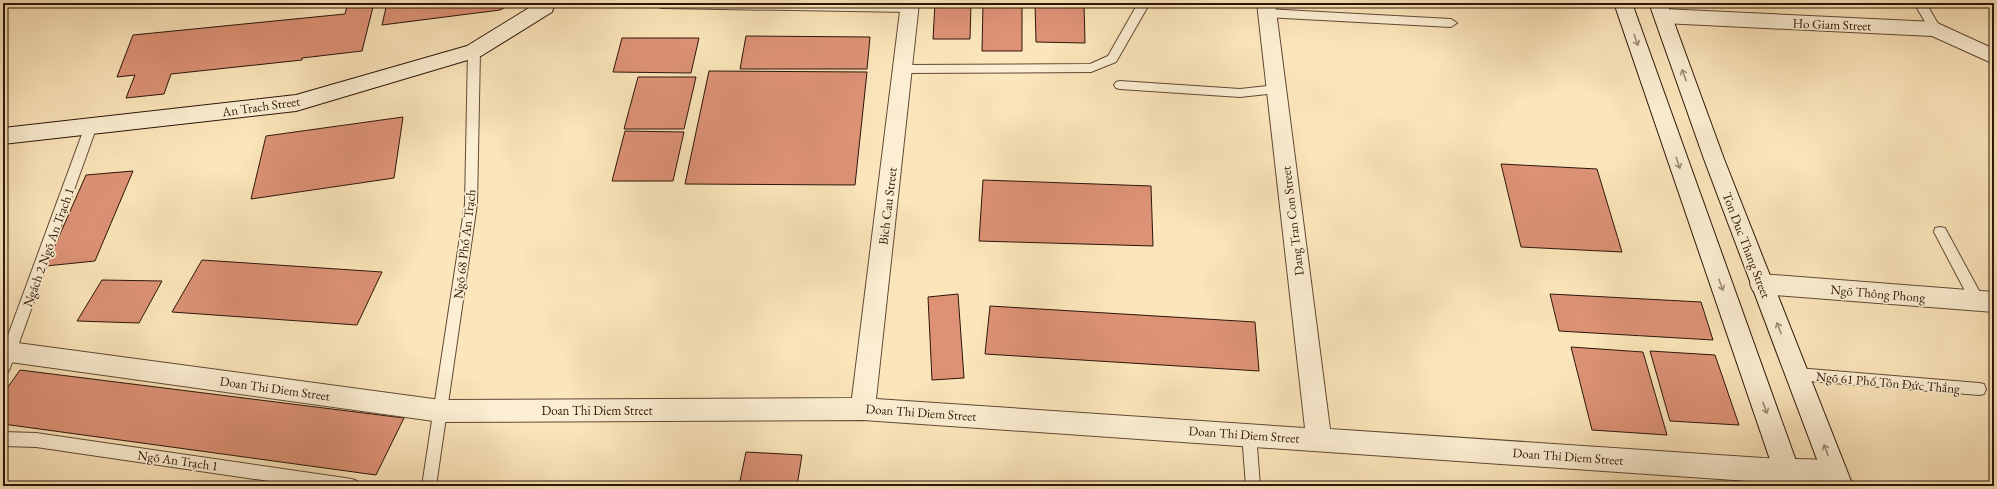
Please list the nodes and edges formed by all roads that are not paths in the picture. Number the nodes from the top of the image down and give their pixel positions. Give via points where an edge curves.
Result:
1 (546, 3) edge
2 (1623, 3) edge
3 (1920, 3) edge
4 (662, 4) edge
5 (910, 6) edge
6 (1141, 8) dead end
7 (1267, 8) edge
8 (1661, 9) edge
9 (1451, 23) dead end
10 (1935, 29) junction
11 (474, 52) junction
12 (1994, 57) edge
13 (903, 69) junction
14 (1120, 85) dead end
15 (1276, 89) junction
16 (1657, 102) junction
17 (1695, 105) junction
18 (91, 126) junction
19 (3, 136) edge
20 (1940, 232) dead end
21 (1762, 284) junction
22 (1986, 302) edge
23 (6, 360) edge
24 (1797, 374) junction
25 (1979, 390) dead end
26 (864, 408) junction
27 (441, 411) junction
28 (1249, 434) junction
29 (3, 439) edge
30 (1319, 439) junction
31 (1790, 478) edge
32 (1837, 479) edge
33 (352, 486) edge
34 (429, 486) edge
35 (1253, 486) edge

1 - 11 street, An Trach Street via 545,7
2 -> 16 street
3 - 10 lane
4 - 5 lane
5 - 13 street, Bich Cau Street
6 - 13 lane via 1112,59 1091,68
7 - 9 lane
7 - 15 street, Dang Tran Con Street
8 - 10 street, Ho Giam Street
17 -> 8 street, Ton Duc Thang Street
10 - 12 street, Ho Giam Street
11 - 18 street, An Trach Street via 296,103
11 - 27 lane, Ngõ 68 Phố An Trạch via 471,204
13 - 26 street, Bich Cau Street
14 - 15 lane via 1240,93
15 - 30 street, Dang Tran Con Street
16 - 17 street
16 -> 31 street
17 - 21 street, Ton Duc Thang Street
18 - 19 street, An Trach Street
18 - 23 lane, Ngách 2 Ngõ An Trạch 1
20 - 22 lane
21 - 22 street, Ngõ Thông Phong
24 -> 21 street, Ton Duc Thang Street
23 - 27 street, Doan Thi Diem Street
24 - 25 lane, Ngõ 61 Phố Tôn Đức Thắng
32 -> 24 street, Ton Duc Thang Street
26 - 27 street, Doan Thi Diem Street
26 - 28 street, Doan Thi Diem Street
27 - 34 lane, Ngõ 68 Phố An Trạch
28 - 30 street, Doan Thi Diem Street
28 - 35 lane
29 - 33 lane, Ngõ An Trạch 1 via 36,440
30 - 31 street, Doan Thi Diem Street
31 - 32 street, Doan Thi Diem Street

